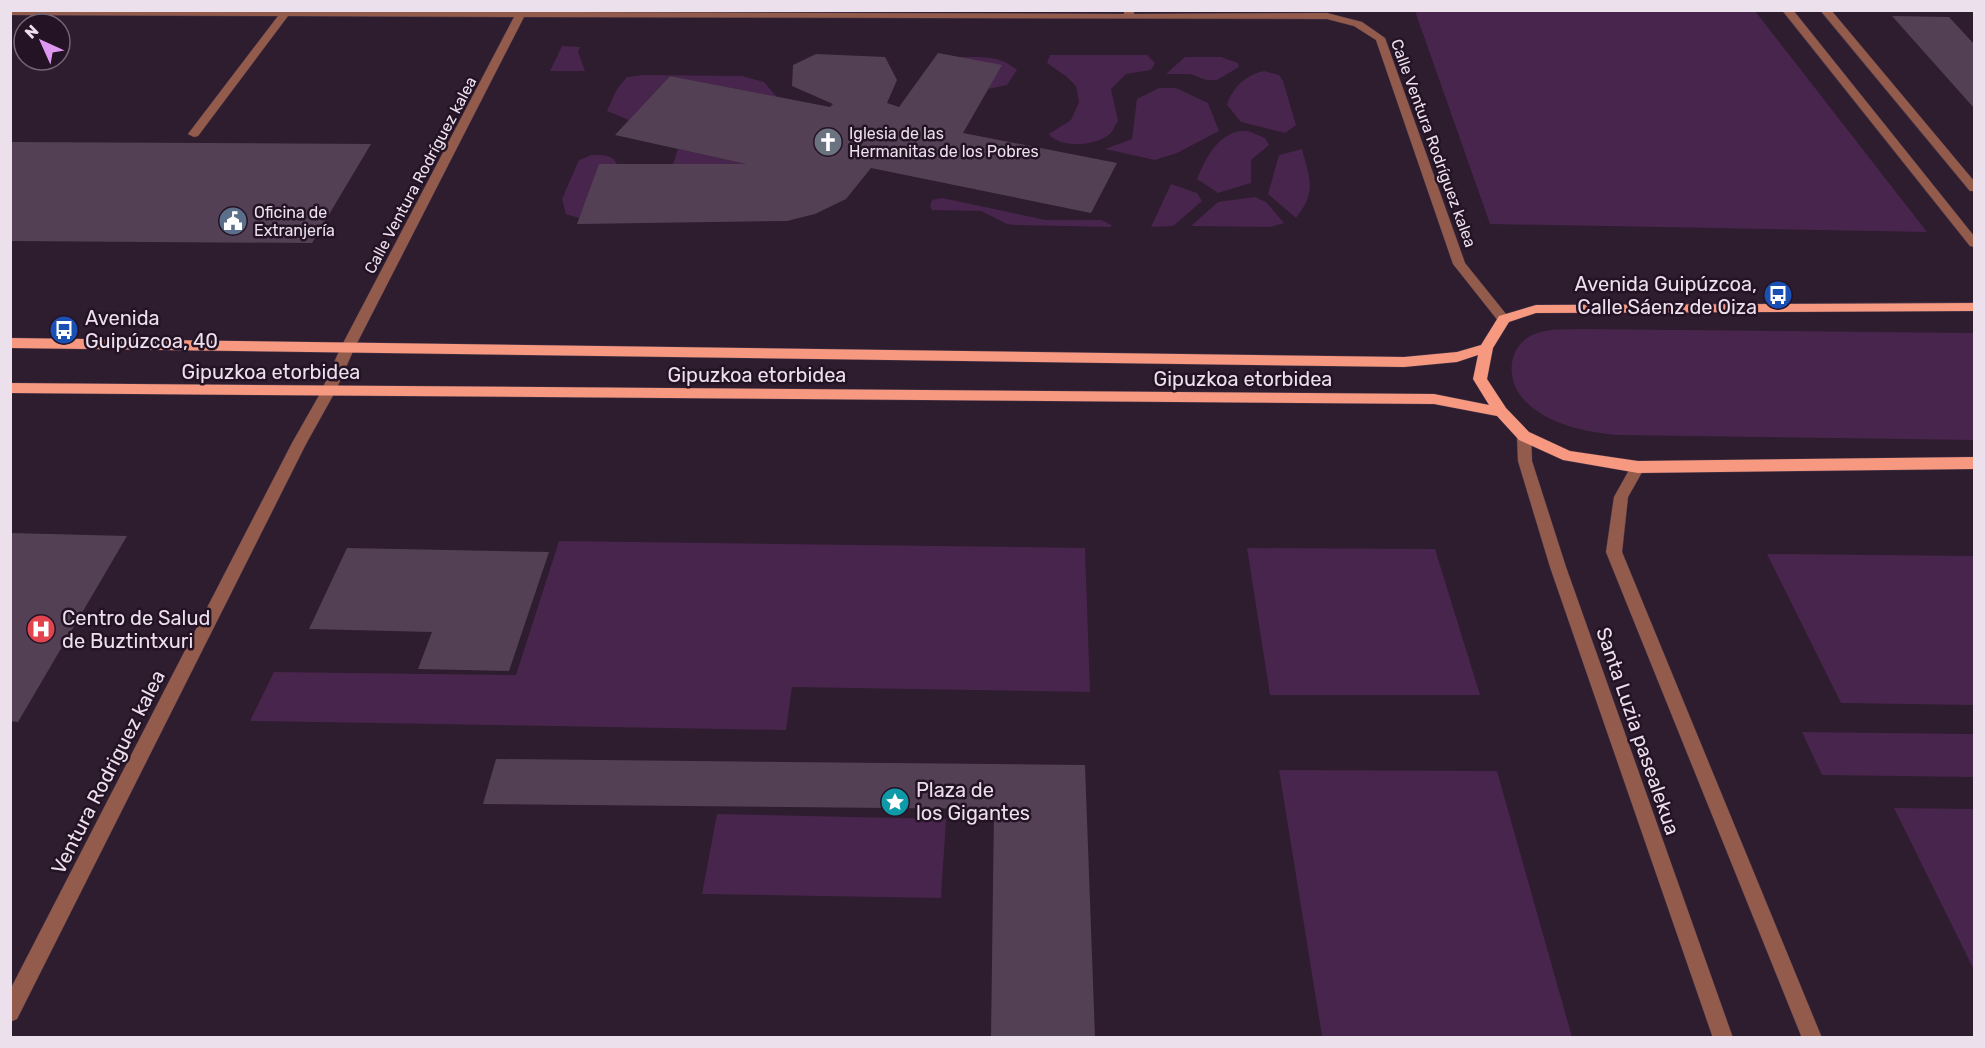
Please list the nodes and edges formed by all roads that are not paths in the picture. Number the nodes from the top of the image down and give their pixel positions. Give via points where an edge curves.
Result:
1 (1787, 10) edge
2 (1825, 10) edge
3 (10, 12) edge
4 (522, 13) edge
5 (285, 14) junction
6 (1129, 14) edge
7 (194, 134) dead end
8 (1974, 188) edge
9 (1974, 243) edge
10 (1974, 306) edge
11 (1504, 319) junction
12 (10, 343) edge
13 (1486, 348) junction
14 (347, 349) junction
15 (10, 388) edge
16 (328, 392) junction
17 (1501, 412) junction
18 (1524, 436) junction
19 (1974, 463) edge
20 (1638, 467) junction
21 (10, 1012) edge
22 (1723, 1038) edge
23 (1812, 1038) edge

1 - 9 street
2 - 8 street
3 - 5 street, Calle Ventura Rodríguez kalea
4 - 5 street, Calle Ventura Rodríguez kalea
4 - 6 street, Calle Ventura Rodríguez kalea
4 - 14 street, Calle Ventura Rodríguez kalea
5 - 7 street
6 - 11 street, Calle Ventura Rodríguez kalea via 1327,16 1358,24 1380,38 1459,264
10 - 11 main road via 1536,309
11 - 13 main road
12 - 14 main road, Gipuzkoa etorbidea
13 - 14 main road, Gipuzkoa etorbidea via 1457,357 1404,362
13 - 17 main road via 1480,379
14 - 16 street, Calle Ventura Rodríguez kalea
15 - 16 main road, Gipuzkoa etorbidea
16 - 17 main road, Gipuzkoa etorbidea via 1434,399
16 - 21 street, Ventura Rodriguez kalea
17 - 18 main road
18 - 20 main road via 1568,456
18 - 22 street, Santa Luzia pasealekua via 1525,460 1558,567
19 - 20 main road
20 - 23 street, Santa Luzia pasealekua via 1621,497 1614,552

